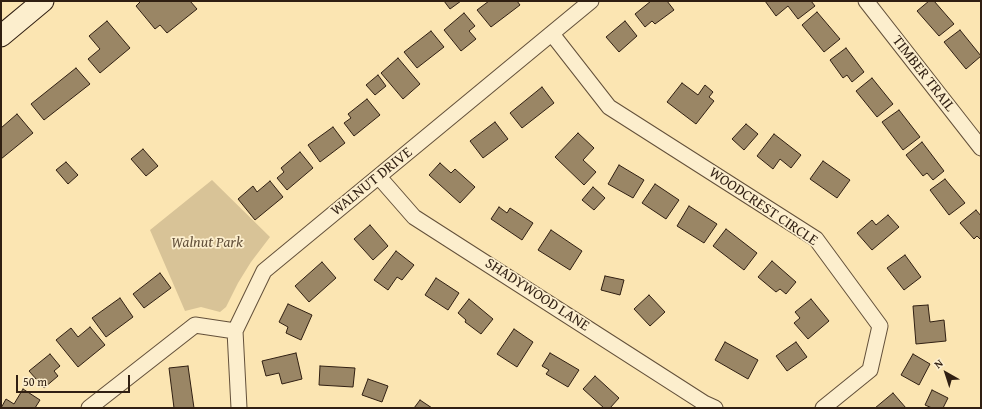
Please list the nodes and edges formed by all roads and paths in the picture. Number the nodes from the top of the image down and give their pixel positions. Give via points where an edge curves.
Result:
1 (42, 1) edge
2 (591, 1) edge
3 (866, 1) edge
4 (552, 34) junction
5 (1, 36) edge
6 (981, 148) edge
7 (379, 177) junction
8 (235, 331) junction
9 (708, 406) edge
10 (88, 408) edge
11 (239, 408) edge
12 (823, 408) edge

1 - 5 main road
2 - 4 street, WALNUT DRIVE
3 - 6 street, TIMBER TRAIL
4 - 7 street, WALNUT DRIVE
4 - 12 street, WOODCREST CIRCLE via 609,107 816,239 880,326 870,370
7 - 8 street, WALNUT DRIVE via 264,271
7 - 9 street, SHADYWOOD LANE via 414,217
8 - 10 street via 195,325
8 - 11 street, WALNUT DRIVE

